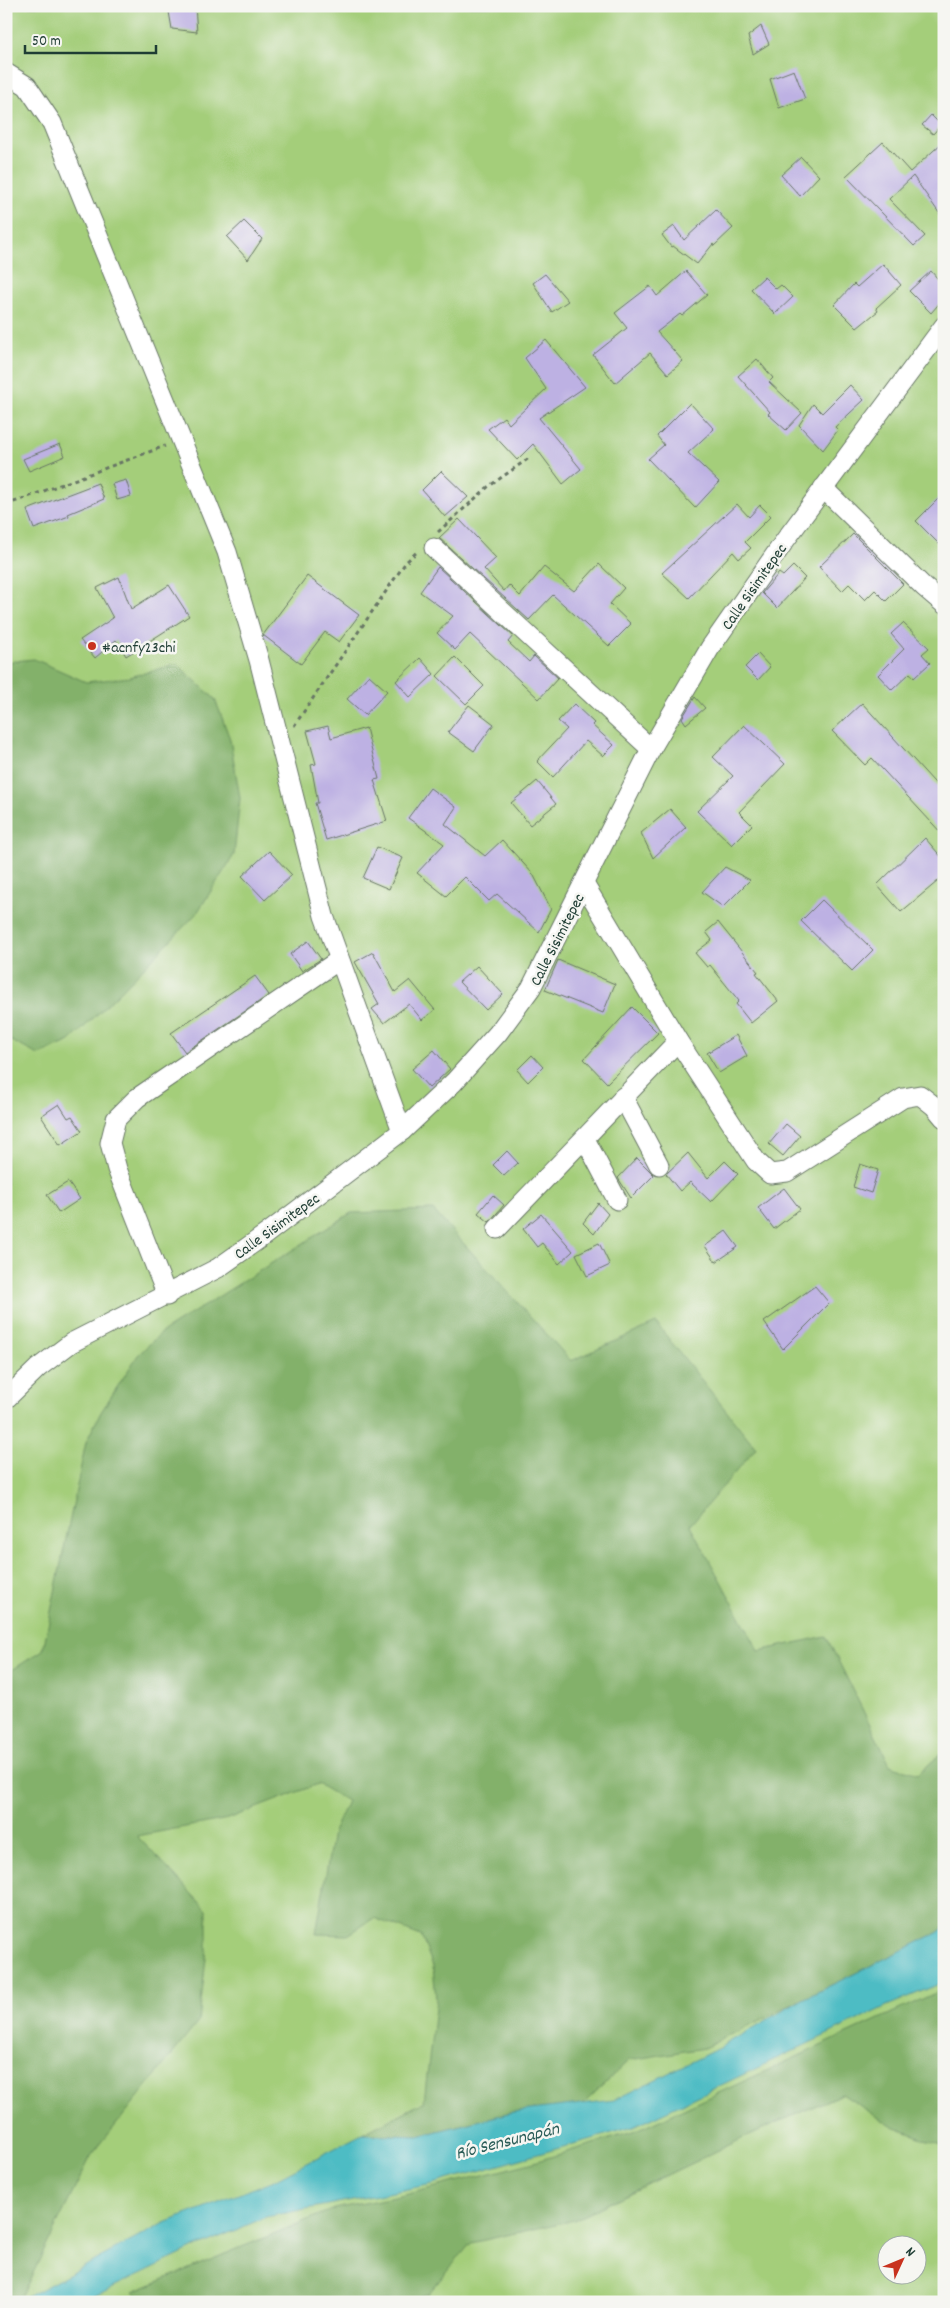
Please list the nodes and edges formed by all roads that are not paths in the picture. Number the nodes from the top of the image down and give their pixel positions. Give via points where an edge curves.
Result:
1 (6, 73) edge
2 (944, 326) edge
3 (823, 488) junction
4 (429, 545) road end
5 (944, 604) edge
6 (651, 749) junction
7 (584, 884) junction
8 (339, 960) junction
9 (678, 1041) junction
10 (623, 1097) junction
11 (944, 1118) edge
12 (402, 1131) junction
13 (585, 1139) junction
14 (659, 1164) dead end
15 (617, 1200) dead end
16 (497, 1229) dead end
17 (167, 1296) junction
18 (6, 1398) edge

1 - 8 street via 27,86 52,123 227,552 259,660 324,916
2 - 3 street, Calle Sisimitepec
3 - 5 street
3 - 6 street, Calle Sisimitepec via 710,648
4 - 6 street
6 - 7 street, Calle Sisimitepec
7 - 9 street
7 - 12 street, Calle Sisimitepec via 531,988 498,1033 454,1082
8 - 12 street
8 - 17 street via 137,1098 116,1119 110,1143 117,1169
9 - 10 street
9 - 11 street via 756,1161 770,1174 787,1172 902,1098 920,1095
10 - 13 street
10 - 14 street
12 - 17 street, Calle Sisimitepec via 218,1268
13 - 15 street
13 - 16 street
17 - 18 street, Calle Sisimitepec via 71,1343

